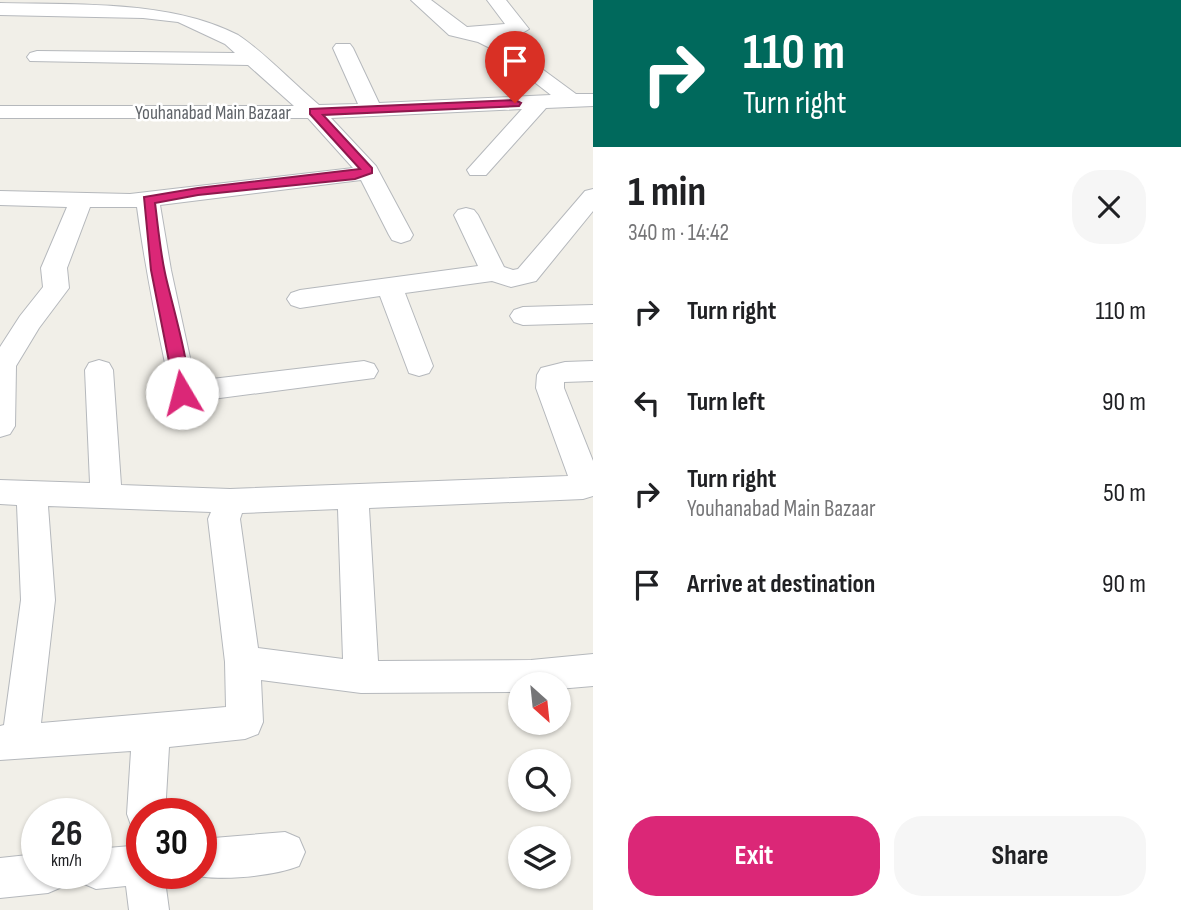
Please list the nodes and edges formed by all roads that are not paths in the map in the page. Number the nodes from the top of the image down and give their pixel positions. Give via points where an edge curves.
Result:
1 (420, 0) edge
2 (496, 0) edge
3 (125, 6) edge
4 (0, 9) edge
5 (463, 33) junction
6 (343, 48) dead end
7 (37, 57) dead end
8 (254, 60) junction
9 (593, 100) edge
10 (571, 101) junction
11 (540, 102) junction
12 (371, 109) junction
13 (0, 112) edge
14 (314, 112) junction
15 (478, 170) dead end
16 (368, 171) junction
17 (593, 196) edge
18 (0, 198) edge
19 (81, 200) junction
20 (148, 200) junction
21 (466, 215) dead end
22 (401, 235) dead end
23 (494, 272) junction
24 (390, 286) junction
25 (300, 299) dead end
26 (593, 314) edge
27 (523, 316) dead end
28 (419, 366) dead end
29 (99, 370) dead end
30 (364, 371) dead end
31 (593, 372) edge
32 (0, 426) edge
33 (16, 493) edge
34 (106, 496) junction
35 (353, 497) junction
36 (230, 501) junction
37 (242, 662) junction
38 (593, 670) edge
39 (361, 677) junction
40 (151, 732) junction
41 (10, 742) edge
42 (147, 798) edge
43 (285, 852) dead end
44 (217, 858) edge
45 (21, 876) edge
46 (0, 878) edge
47 (146, 889) edge
48 (149, 910) edge

1 - 5 street
2 - 5 street via 519,29
3 - 4 street
3 - 8 street via 181,16 232,40
5 - 10 street via 499,45
6 - 12 street
7 - 8 street
8 - 14 street
9 - 10 street, Youhanabad Main Bazaar
10 - 11 street, Youhanabad Main Bazaar
11 - 12 street, Youhanabad Main Bazaar
11 - 15 street
12 - 14 street, Youhanabad Main Bazaar
13 - 14 street, Youhanabad Main Bazaar
14 - 16 street
16 - 20 street
16 - 22 street
17 - 23 street via 527,275 510,279
18 - 19 street
19 - 20 street
19 - 32 street via 54,268 56,288 2,366
20 - 30 street via 182,393
21 - 23 street
23 - 24 street
24 - 25 street
24 - 28 street
26 - 27 street
29 - 34 street
31 - 35 street via 551,375 550,388 584,477 583,486
33 - 34 street
33 - 41 street via 38,600
34 - 36 street
35 - 36 street
35 - 39 street
36 - 37 street via 224,519
37 - 39 street
37 - 40 street via 246,722
38 - 39 street via 531,676
40 - 41 street
40 - 42 street
43 - 44 street
45 - 46 street
47 - 48 street

